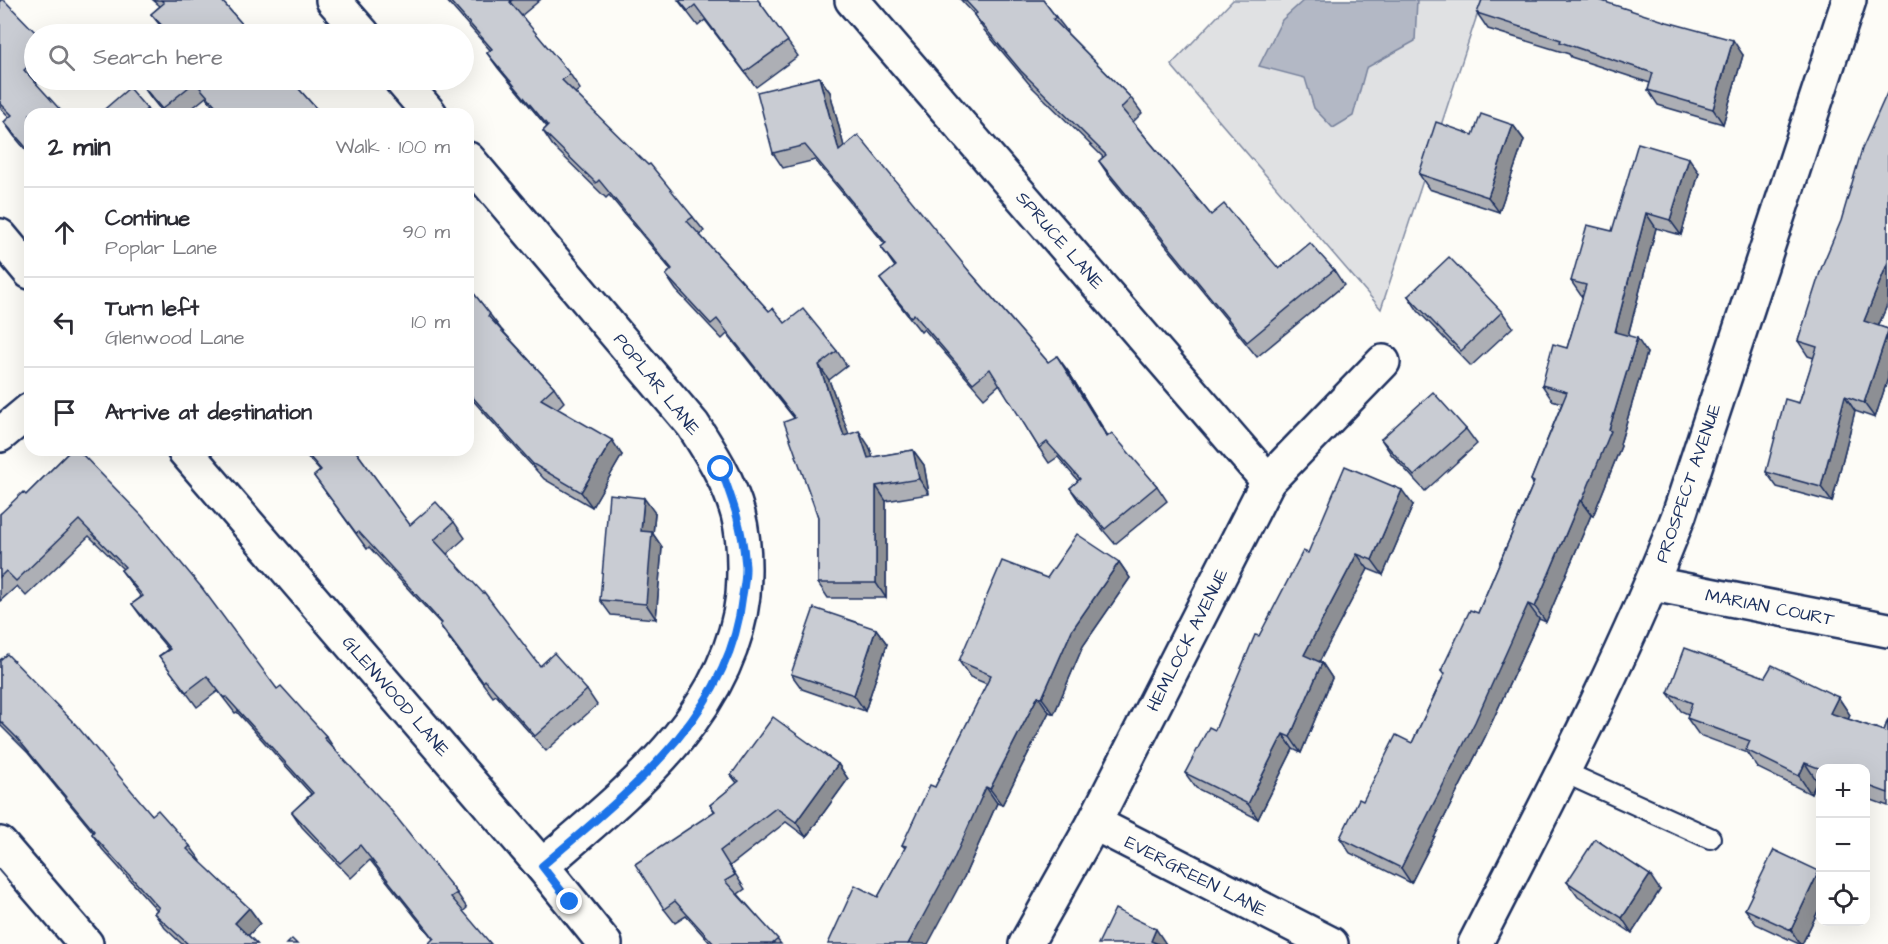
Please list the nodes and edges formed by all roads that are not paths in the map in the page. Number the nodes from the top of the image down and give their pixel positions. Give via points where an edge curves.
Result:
1 (333, 0) edge
2 (852, 0) edge
3 (1845, 1) edge
4 (354, 24) edge
5 (410, 90) edge
6 (425, 108) edge
7 (474, 166) edge
8 (0, 236) edge
9 (24, 265) edge
10 (1383, 362) dead end
11 (24, 415) edge
12 (0, 435) edge
13 (189, 456) edge
14 (1268, 480) junction
15 (1653, 584) junction
16 (1888, 630) edge
17 (1564, 772) junction
18 (1094, 824) junction
19 (1710, 838) dead end
20 (0, 844) edge
21 (542, 866) junction
22 (86, 944) edge
23 (605, 944) edge
24 (1026, 944) edge
25 (1331, 944) edge
26 (1475, 944) edge

1 - 4 street
2 - 14 street, SPRUCE LANE
3 - 15 street, PROSPECT AVENUE via 1679,515
5 - 6 street
7 - 21 street, POPLAR LANE via 693,425 721,469 738,513 746,564 741,615 725,666 704,703 672,746 620,799
8 - 9 street
10 - 14 street, HEMLOCK AVENUE
11 - 12 street
13 - 21 street, GLENWOOD LANE
14 - 18 street, HEMLOCK AVENUE
15 - 16 street, MARIAN COURT
15 - 17 street, PROSPECT AVENUE
17 - 19 lane
17 - 26 street, PROSPECT AVENUE
18 - 24 street, HEMLOCK AVENUE
18 - 25 street, EVERGREEN LANE
20 - 22 street
21 - 23 street, GLENWOOD LANE

